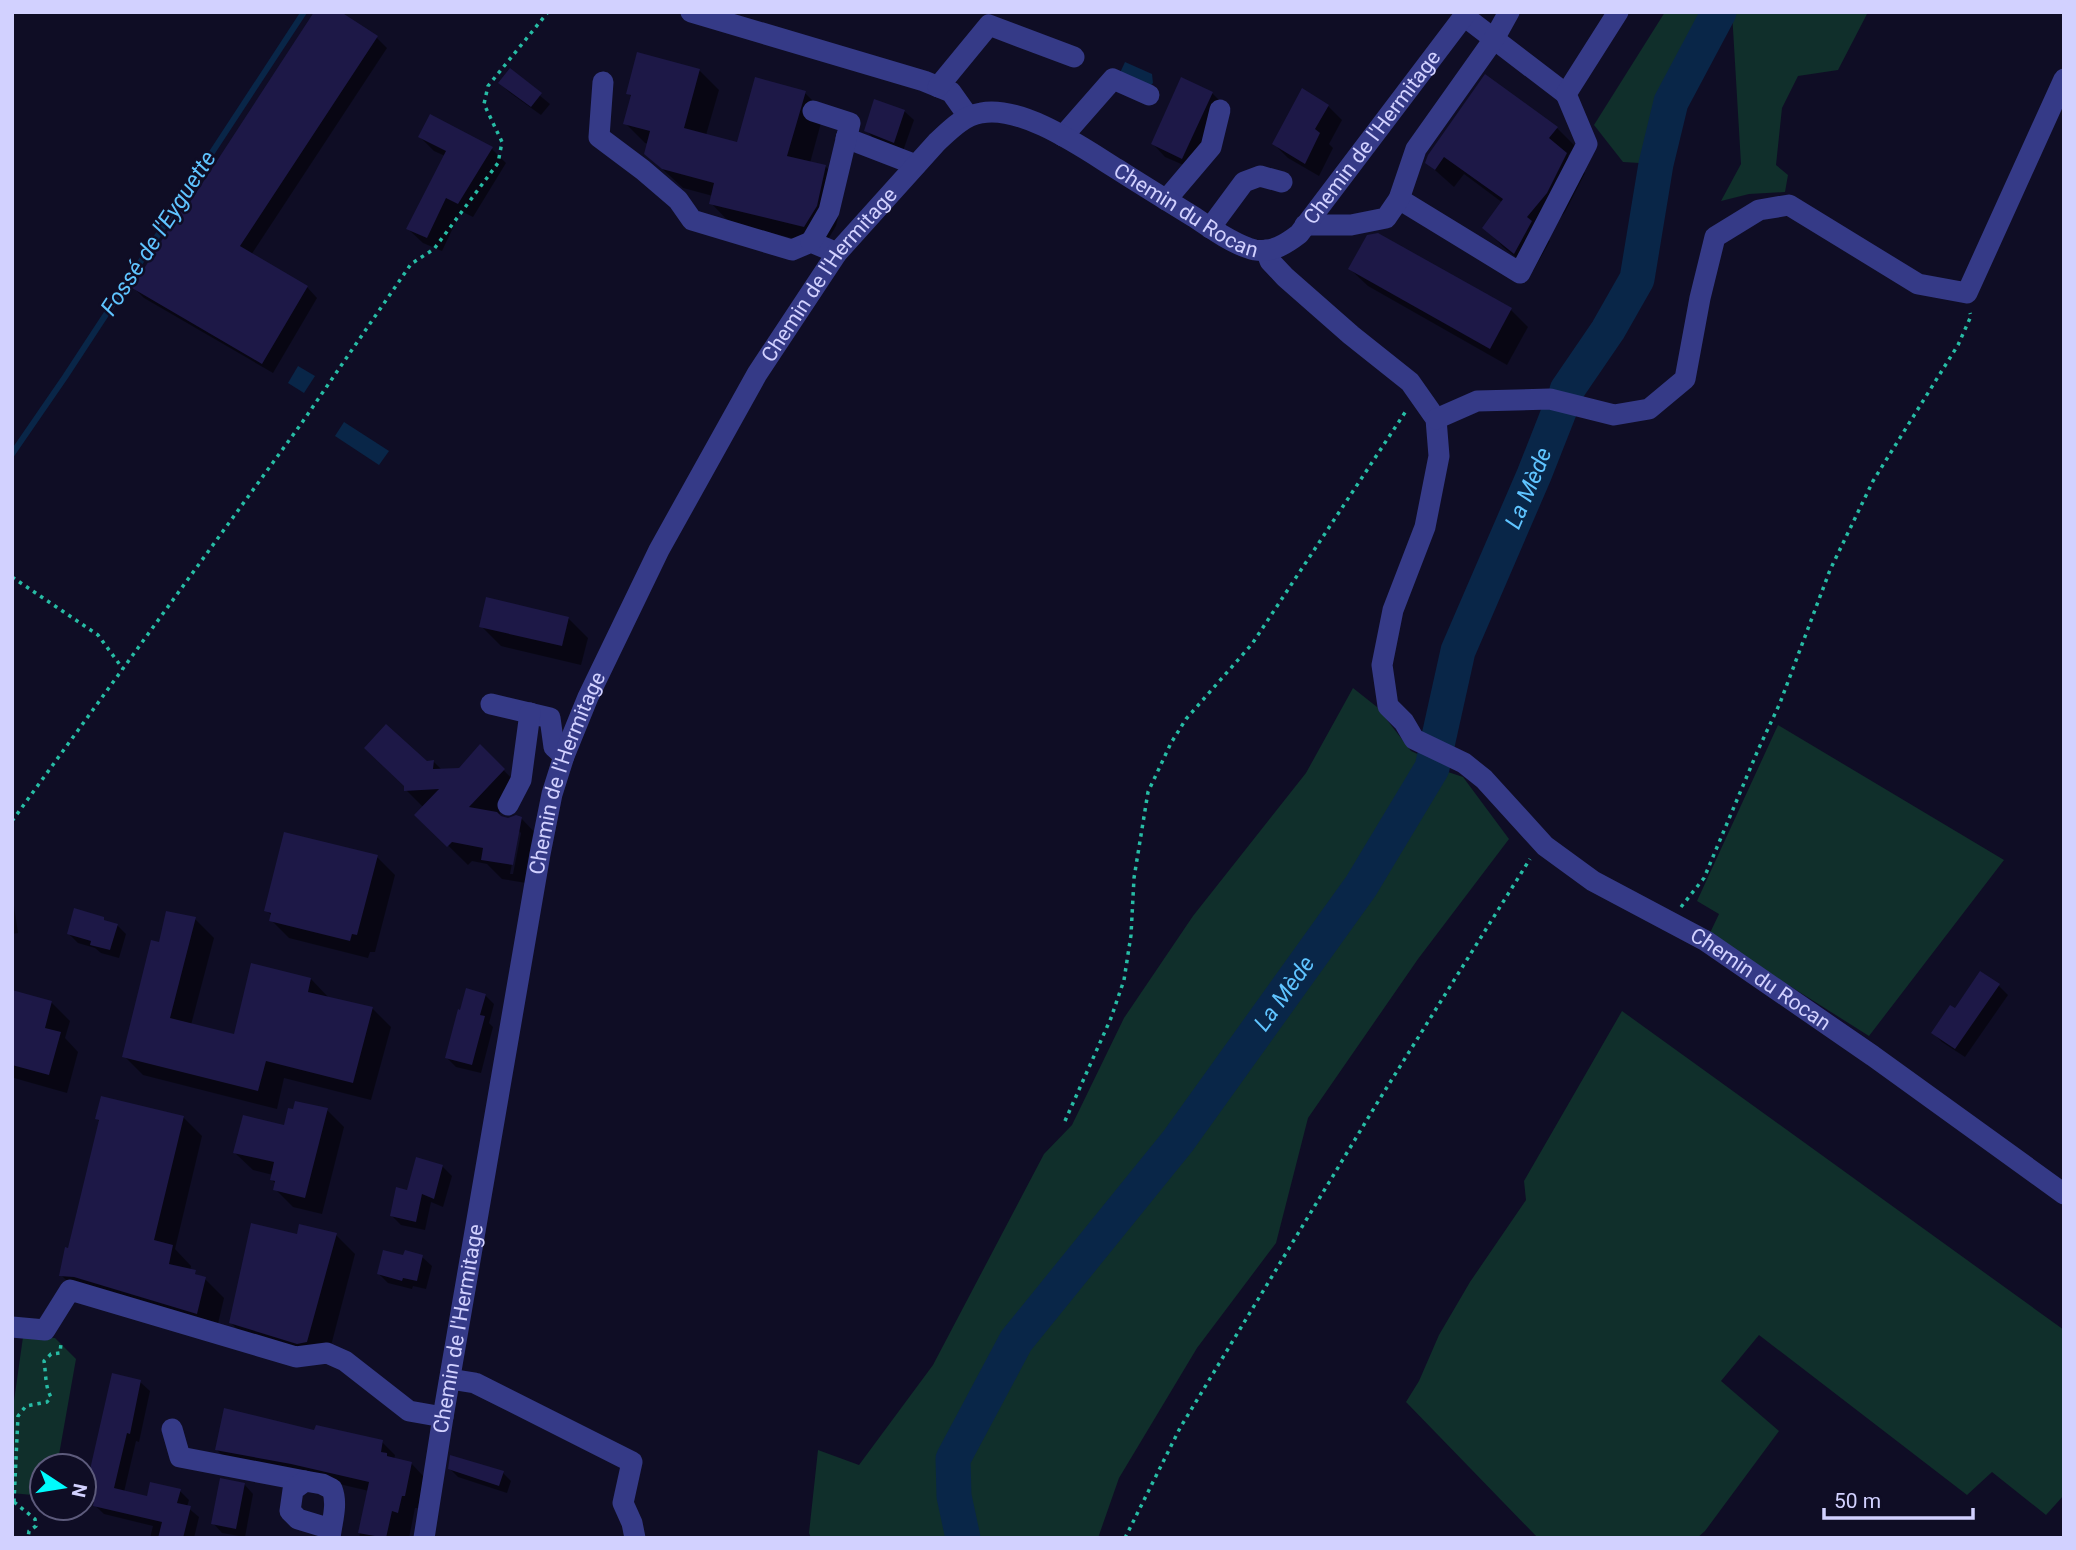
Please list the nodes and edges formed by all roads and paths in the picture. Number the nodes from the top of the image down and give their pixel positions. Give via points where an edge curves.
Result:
1 (548, 12) edge
2 (691, 12) edge
3 (1509, 12) edge
4 (1618, 12) edge
5 (1465, 14) edge
6 (1494, 38) junction
7 (1073, 57) dead end
8 (2064, 79) edge
9 (603, 82) dead end
10 (939, 87) junction
11 (1566, 94) junction
12 (1149, 95) dead end
13 (1220, 110) dead end
14 (813, 111) dead end
15 (968, 116) junction
16 (1063, 136) junction
17 (846, 138) junction
18 (916, 164) junction
19 (1282, 182) dead end
20 (1399, 199) junction
21 (1166, 200) junction
22 (1305, 225) junction
23 (1210, 228) junction
24 (811, 242) junction
25 (1266, 250) junction
26 (837, 253) junction
27 (1967, 293) junction
28 (1416, 390) junction
29 (1436, 419) junction
30 (12, 577) edge
31 (123, 669) junction
32 (491, 704) dead end
33 (530, 713) junction
34 (564, 756) junction
35 (508, 805) dead end
36 (12, 821) edge
37 (1545, 846) junction
38 (1667, 921) junction
39 (1065, 1121) dead end
40 (2064, 1194) edge
41 (52, 1318) junction
42 (12, 1327) edge
43 (450, 1379) junction
44 (443, 1417) junction
45 (172, 1429) dead end
46 (305, 1481) junction
47 (13, 1502) edge
48 (330, 1533) edge
49 (28, 1538) edge
50 (424, 1538) edge
51 (635, 1538) edge
52 (1125, 1538) edge

1 - 31 path via 488,86 484,104 502,142 498,163 434,249 411,264
2 - 10 street
3 - 6 street
4 - 11 street
5 - 6 street
5 - 22 street, Chemin de l'Hermitage
6 - 11 street
6 - 20 street via 1416,149
7 - 10 street via 989,24
8 - 27 street
9 - 24 street via 599,137 678,200 692,220 792,250
10 - 15 street via 951,92
11 - 20 street via 1587,144 1520,273
12 - 16 street via 1113,79
13 - 21 street via 1210,147
14 - 17 street via 850,123
15 - 16 street, Chemin du Rocan via 984,112 1016,115
15 - 18 street, Chemin de l'Hermitage
16 - 21 street, Chemin du Rocan
17 - 18 street
17 - 24 street via 829,211
18 - 26 street, Chemin de l'Hermitage
19 - 23 street via 1260,176 1244,182
20 - 22 street via 1385,218 1351,225
21 - 23 street, Chemin du Rocan
22 - 25 street, Chemin de l'Hermitage via 1290,242
23 - 25 street, Chemin du Rocan via 1243,246
24 - 26 street
25 - 28 street, Chemin du Rocan via 1285,277
26 - 34 street, Chemin de l'Hermitage via 757,374 659,550
27 - 29 street via 1918,284 1789,205 1759,210 1715,237 1685,379 1649,409 1614,415 1550,399 1478,401
27 - 38 path via 1971,316 1958,345 1873,481 1830,570 1780,703 1704,878
28 - 29 street, Chemin du Rocan
28 - 39 path via 1252,644 1186,719 1171,743 1148,792 1124,981
29 - 37 street, Chemin du Rocan via 1439,456 1425,527 1393,610 1382,665 1388,706 1414,739 1464,763 1484,779
30 - 31 path via 98,635
31 - 36 path
32 - 33 street
33 - 34 street via 550,718 554,747
33 - 35 street via 521,780
34 - 43 street, Chemin de l'Hermitage via 540,854
37 - 38 street, Chemin du Rocan via 1594,881
37 - 52 path via 1528,860 1215,1369
38 - 40 street, Chemin du Rocan via 1717,949 1873,1056
41 - 42 street via 45,1330
41 - 44 street via 70,1290 296,1357 327,1353 345,1361 409,1411
41 - 47 path via 62,1337 60,1353 51,1354 44,1362 51,1397 26,1406 18,1416
43 - 44 street, Chemin de l'Hermitage
43 - 51 street via 475,1383 632,1462 623,1503
44 - 50 street, Chemin de l'Hermitage
45 - 46 street via 180,1457
46 - 48 street via 332,1489 336,1499
46 - 48 street via 293,1490 290,1511
47 - 49 path via 35,1520

